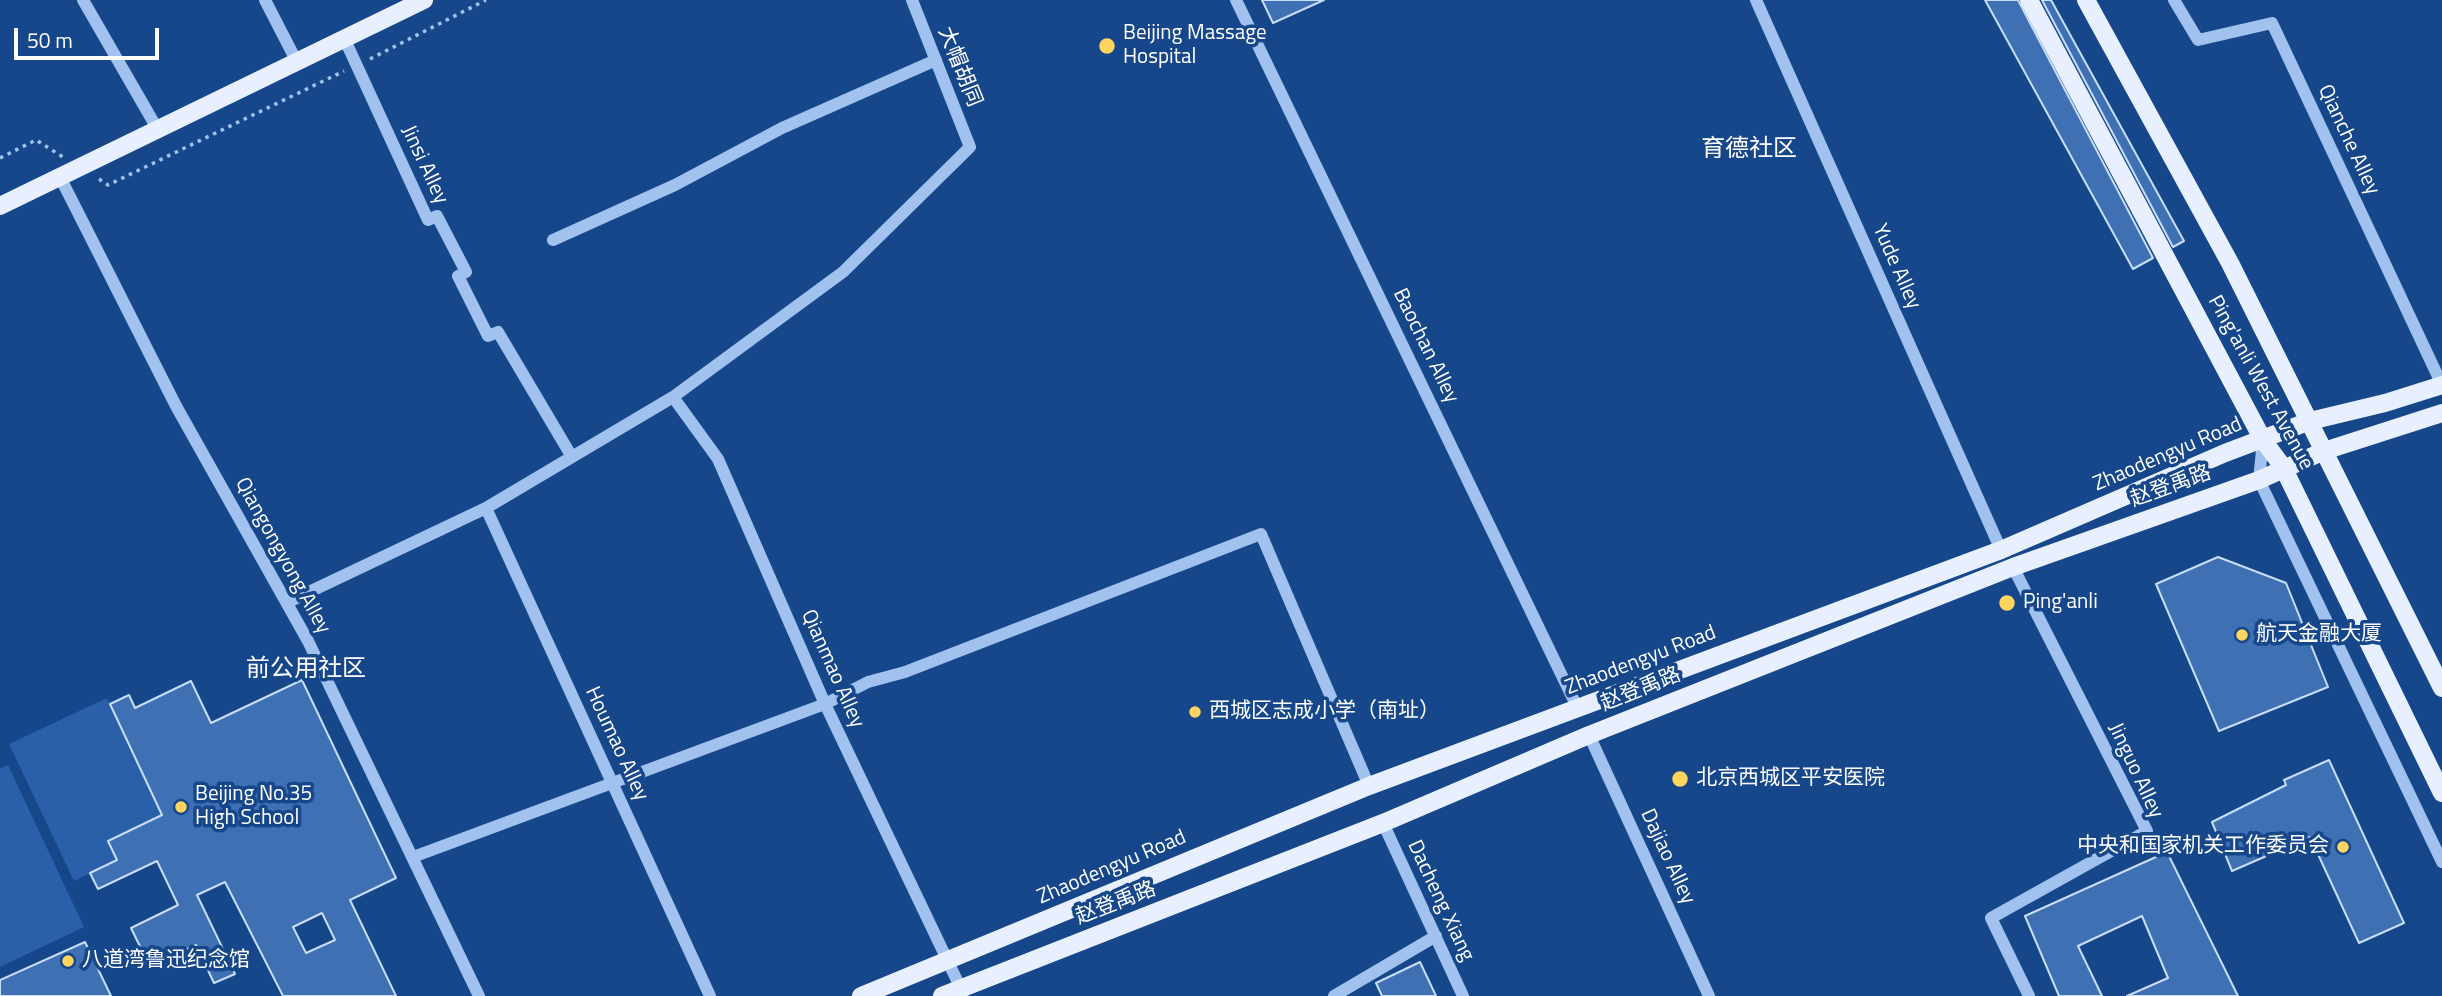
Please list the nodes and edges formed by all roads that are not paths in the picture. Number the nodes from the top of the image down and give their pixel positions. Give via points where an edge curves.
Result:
1 (83, 0) edge
2 (265, 0) edge
3 (424, 0) edge
4 (912, 0) edge
5 (1236, 0) edge
6 (1756, 0) edge
7 (2029, 0) edge
8 (2086, 0) edge
9 (2174, 0) edge
10 (345, 40) junction
11 (936, 60) junction
12 (298, 64) junction
13 (158, 130) junction
14 (60, 177) junction
15 (0, 206) edge
16 (553, 240) dead end
17 (2442, 385) edge
18 (673, 397) junction
19 (2442, 413) edge
20 (2310, 421) junction
21 (2263, 440) junction
22 (2325, 451) junction
23 (572, 457) junction
24 (2283, 467) junction
25 (2259, 480) junction
26 (486, 508) junction
27 (2001, 550) junction
28 (2013, 567) junction
29 (288, 603) junction
30 (2442, 688) edge
31 (825, 704) junction
32 (1578, 709) junction
33 (1589, 735) junction
34 (612, 782) junction
35 (1369, 786) junction
36 (2442, 793) edge
37 (1383, 823) junction
38 (413, 857) junction
39 (2442, 862) edge
40 (1436, 936) junction
41 (946, 962) junction
42 (963, 993) edge
43 (479, 996) edge
44 (710, 996) edge
45 (861, 996) edge
46 (942, 996) edge
47 (1334, 996) edge
48 (1463, 996) edge
49 (1709, 996) edge
50 (2029, 996) edge

1 - 13 street
2 - 12 street
3 - 10 main road
4 - 11 street, 大帽胡同
5 - 32 street, Baochan Alley
6 - 27 street, Yude Alley
7 - 21 main road, Ping'anli West Avenue
8 - 20 main road, Ping'anli West Avenue via 2230,263
9 - 17 street, Qianche Alley via 2198,40 2272,23
10 - 12 main road
10 - 23 street, Jinsi Alley via 428,220 437,216 466,272 458,276 488,336 498,332
11 - 16 street via 782,128 675,185
11 - 18 street, 大帽胡同 via 970,147 843,272
12 - 13 main road
13 - 14 main road
14 - 15 main road
14 - 29 street, Qiangongyong Alley via 176,406
17 - 20 main road, Zhaodengyu Road
18 - 23 street
18 - 31 street, Qianmao Alley via 718,458
19 - 22 main road, 赵登禹路
20 - 21 main road, Zhaodengyu Road
20 - 22 main road, Ping'anli West Avenue
21 - 24 main road, Ping'anli West Avenue
21 - 25 street
21 - 27 main road, Zhaodengyu Road
22 - 24 main road, 赵登禹路
22 - 30 main road, Ping'anli West Avenue
23 - 26 street
24 - 25 main road, 赵登禹路
24 - 36 main road, Ping'anli West Avenue
25 - 28 main road, 赵登禹路
25 - 39 street
26 - 29 street
26 - 34 street, Houmao Alley
27 - 32 main road, Zhaodengyu Road
28 - 33 main road, 赵登禹路
28 - 50 street, Jinguo Alley via 2147,831 1991,918
29 - 38 street, Qiangongyong Alley
31 - 34 street
31 - 35 street via 869,682 1261,534
31 - 41 street, Qianmao Alley
32 - 35 main road, Zhaodengyu Road
33 - 37 main road, 赵登禹路
33 - 49 street, Dajiao Alley
34 - 38 street
34 - 44 street, Houmao Alley
35 - 41 main road, Zhaodengyu Road
37 - 40 street, Dacheng Xiang
37 - 42 main road, 赵登禹路
38 - 43 street, Qiangongyong Alley
40 - 47 street
40 - 48 street, Dacheng Xiang
41 - 42 street, Qianmao Alley
41 - 45 main road, Zhaodengyu Road
42 - 46 main road, 赵登禹路

